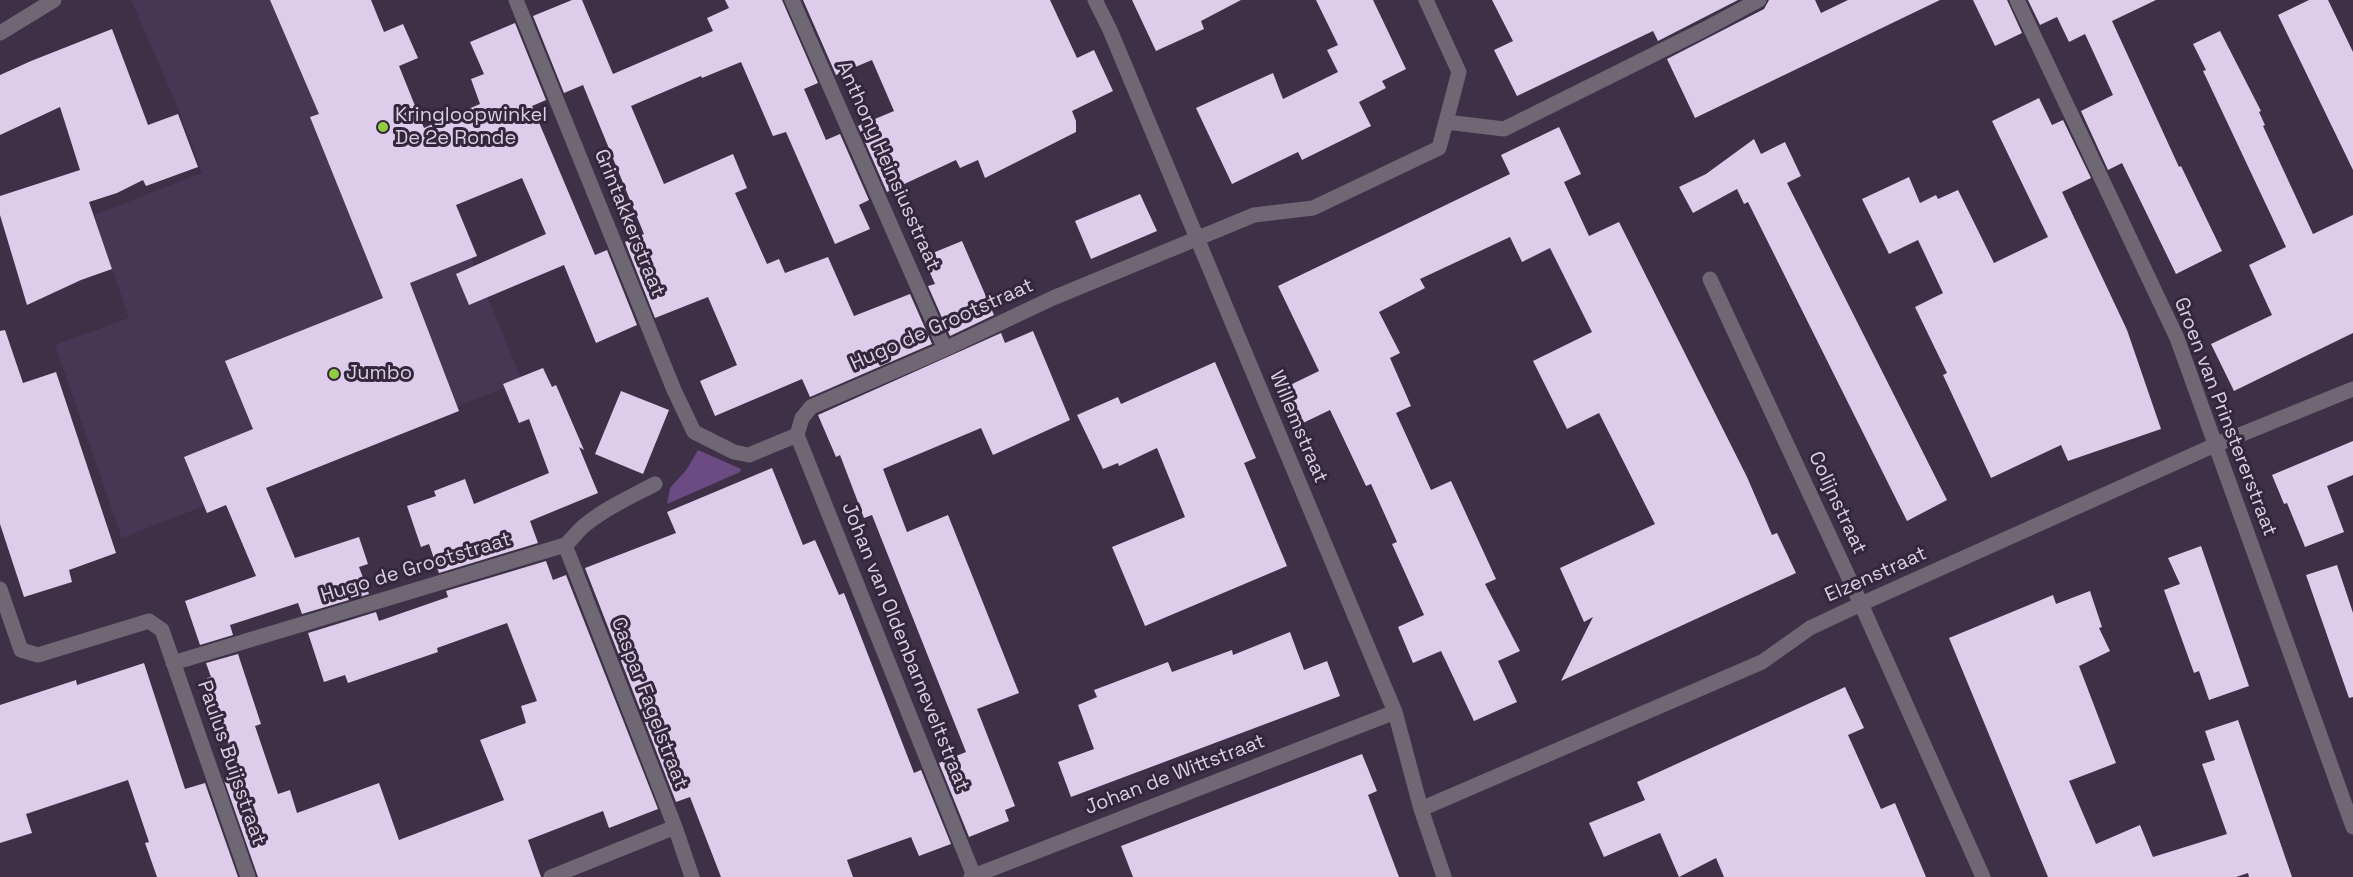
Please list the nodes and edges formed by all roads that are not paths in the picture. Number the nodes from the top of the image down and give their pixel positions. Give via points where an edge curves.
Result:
1 (54, 0) edge
2 (516, 0) edge
3 (792, 0) edge
4 (1095, 0) edge
5 (1426, 0) edge
6 (1759, 0) edge
7 (2017, 0) edge
8 (0, 33) edge
9 (1446, 122) junction
10 (1196, 239) junction
11 (1710, 279) dead end
12 (945, 349) junction
13 (2353, 389) edge
14 (797, 435) junction
15 (2215, 445) junction
16 (654, 484) dead end
17 (565, 546) junction
18 (0, 590) edge
19 (1862, 604) junction
20 (173, 663) junction
21 (1395, 712) junction
22 (1421, 809) junction
23 (675, 827) junction
24 (2353, 827) edge
25 (248, 877) edge
26 (551, 877) edge
27 (692, 877) edge
28 (972, 877) edge
29 (1444, 877) edge
30 (1983, 877) edge

1 - 8 street
2 - 14 street, Grintakkerstraat via 694,432 721,447 749,455
3 - 12 street, Anthony Heinsiusstraat
4 - 10 street, Willemstraat
5 - 9 street, Hugo de Grootstraat via 1459,72
6 - 9 street via 1503,129
7 - 15 street, Groen van Prinstererstraat via 2176,338
9 - 10 street, Hugo de Grootstraat via 1439,148 1313,208 1254,215
10 - 12 street, Hugo de Grootstraat via 1053,298
10 - 21 street, Willemstraat
11 - 19 street, Colijnstraat
12 - 14 street, Hugo de Grootstraat via 811,406
13 - 15 street, Elzenstraat
14 - 28 street, Johan van Oldenbarneveltstraat
15 - 19 street, Elzenstraat
15 - 24 street, Groen van Prinstererstraat
16 - 17 street via 605,509
17 - 20 street, Hugo de Grootstraat
17 - 23 street, Caspar Fagelstraat
18 - 20 street, Paulus Buijsstraat via 21,650 38,655 149,621 162,630
19 - 22 street, Elzenstraat via 1810,628 1762,662
19 - 30 street, Colijnstraat
20 - 25 street, Paulus Buijsstraat
21 - 22 street, Willemstraat
21 - 28 street, Johan de Wittstraat
22 - 29 street, Willemstraat
23 - 26 street
23 - 27 street, Caspar Fagelstraat

